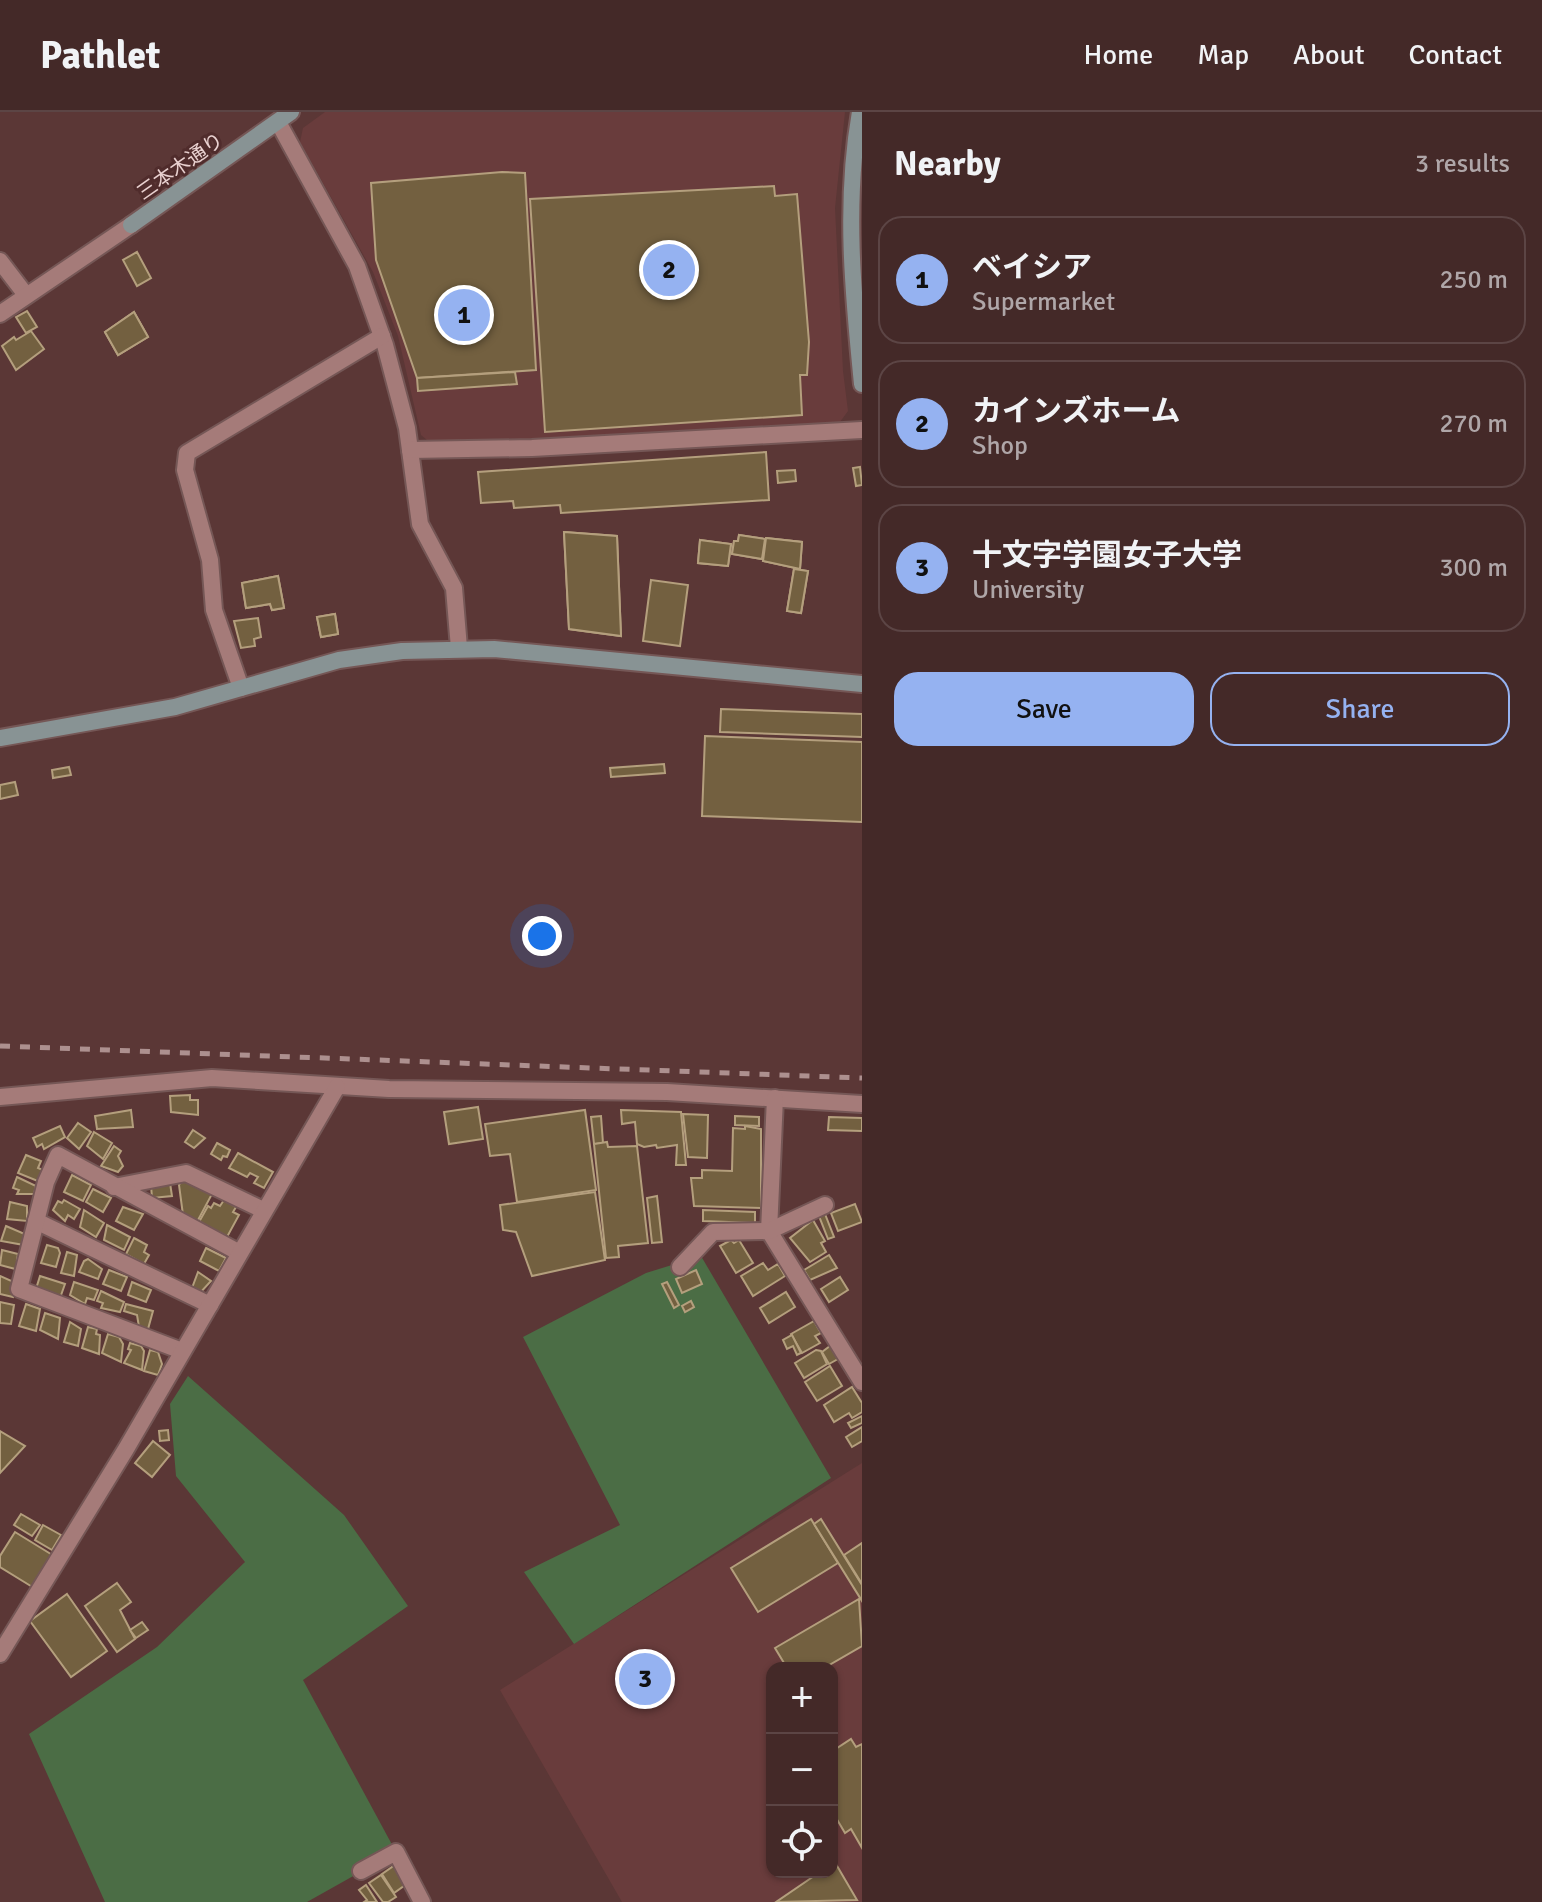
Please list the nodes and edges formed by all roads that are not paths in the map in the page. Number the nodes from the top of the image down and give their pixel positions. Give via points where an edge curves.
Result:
1 (860, 112) edge
2 (285, 117) edge
3 (0, 261) edge
4 (26, 295) junction
5 (0, 314) edge
6 (382, 336) junction
7 (862, 384) edge
8 (862, 430) edge
9 (410, 450) junction
10 (459, 648) junction
11 (862, 684) edge
12 (241, 688) junction
13 (0, 738) edge
14 (337, 1087) junction
15 (0, 1097) edge
16 (775, 1098) junction
17 (862, 1104) edge
18 (114, 1187) junction
19 (825, 1205) dead end
20 (263, 1210) junction
21 (36, 1221) junction
22 (769, 1231) junction
23 (238, 1252) junction
24 (680, 1267) dead end
25 (210, 1305) junction
26 (182, 1351) junction
27 (862, 1382) edge
28 (0, 1654) edge
29 (361, 1871) dead end
30 (422, 1902) edge

1 - 7 street via 851,232
2 - 4 street, 三本木通り
2 - 6 street via 357,266
3 - 4 street
4 - 5 street
6 - 9 street
6 - 12 street via 187,453 185,470 210,560 214,610
8 - 9 street
9 - 10 street via 420,524 454,588
10 - 11 street
10 - 12 street via 339,660
12 - 13 street via 175,707
14 - 15 street via 212,1078
14 - 16 street
14 - 20 street
16 - 17 street
16 - 22 street
18 - 20 street via 186,1173
18 - 21 street via 58,1155
18 - 23 street
19 - 22 street
20 - 23 street
21 - 25 street
21 - 26 street via 19,1289
22 - 24 street via 713,1232
22 - 27 street
23 - 25 street
25 - 26 street
26 - 28 street
29 - 30 street via 396,1852

